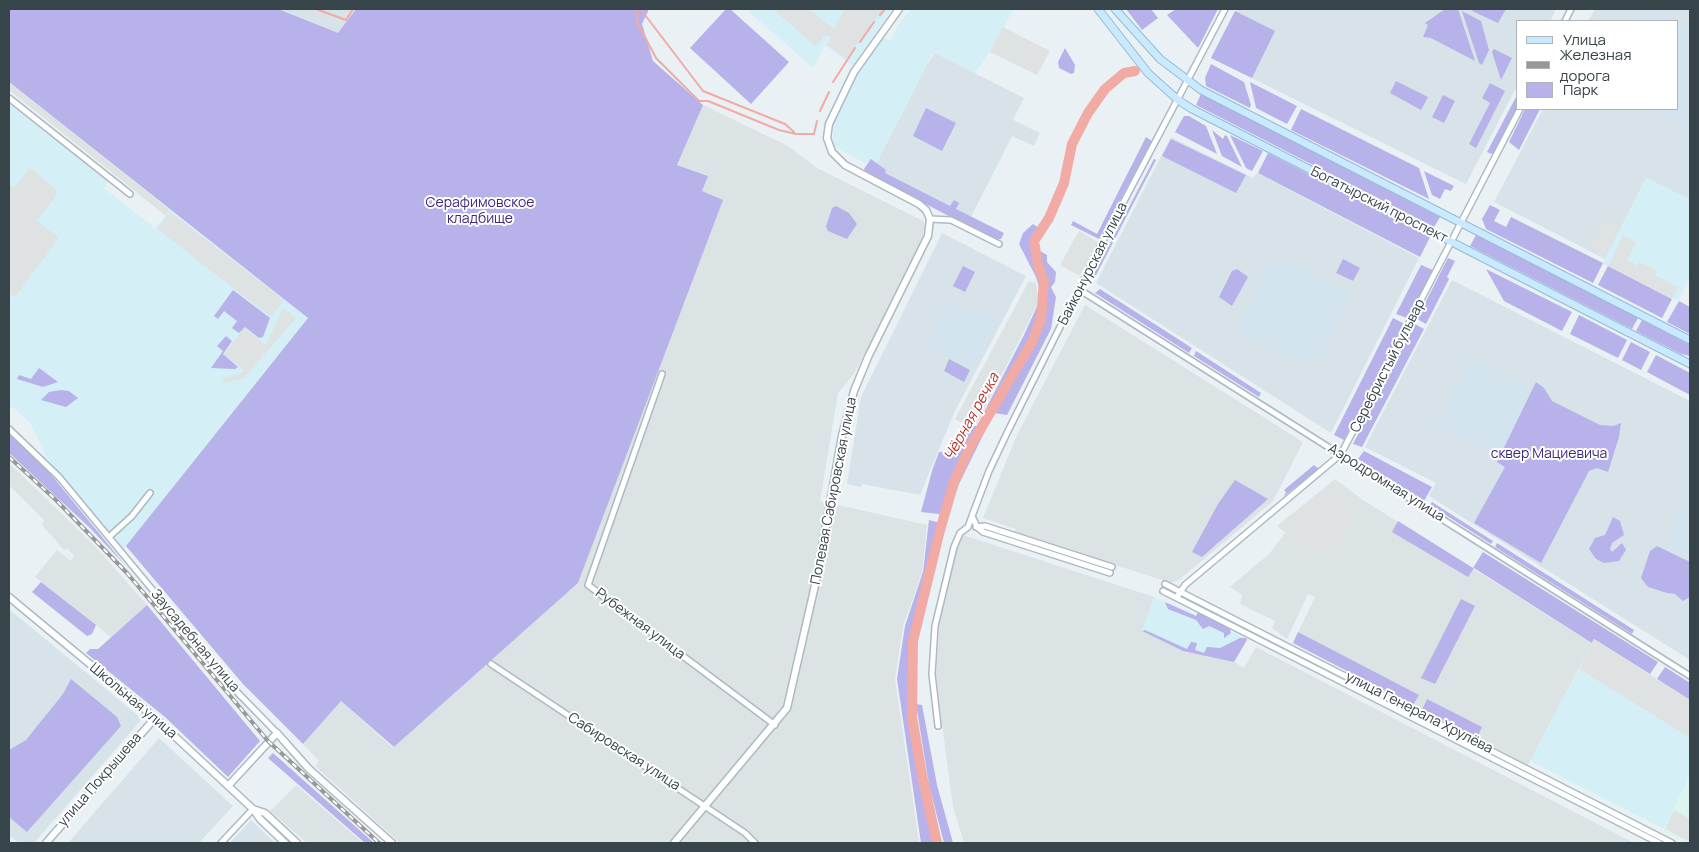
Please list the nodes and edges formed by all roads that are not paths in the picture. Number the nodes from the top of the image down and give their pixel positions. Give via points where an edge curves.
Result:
1 (899, 9) edge
2 (1098, 9) edge
3 (1115, 9) edge
4 (1225, 9) edge
5 (1188, 81) junction
6 (9, 98) edge
7 (1178, 100) junction
8 (1519, 110) edge
9 (130, 194) dead end
10 (930, 219) junction
11 (1461, 222) junction
12 (1451, 242) junction
13 (999, 244) dead end
14 (1080, 290) junction
15 (1690, 340) edge
16 (1690, 364) edge
17 (662, 374) dead end
18 (9, 429) edge
19 (1341, 454) junction
20 (150, 493) dead end
21 (972, 516) junction
22 (976, 524) junction
23 (968, 527) junction
24 (109, 537) junction
25 (1112, 567) dead end
26 (1110, 573) dead end
27 (1165, 584) dead end
28 (1163, 591) dead end
29 (1180, 591) junction
30 (9, 597) edge
31 (1177, 597) junction
32 (490, 664) dead end
33 (1690, 676) edge
34 (155, 718) junction
35 (774, 725) junction
36 (938, 726) dead end
37 (276, 733) junction
38 (228, 786) junction
39 (706, 807) junction
40 (253, 809) junction
41 (46, 843) edge
42 (221, 843) edge
43 (284, 843) edge
44 (297, 843) edge
45 (392, 843) edge
46 (674, 843) edge
47 (755, 843) edge
48 (1659, 843) edge
49 (1672, 843) edge

1 - 10 street via 854,72 829,124 827,138 832,152 845,165 919,204
2 - 7 main road, Богатырский проспект via 1148,73
3 - 5 main road, Богатырский проспект via 1146,45
4 - 5 street, Байконурская улица
5 - 7 street, Байконурская улица
5 - 11 main road, Богатырский проспект
6 - 9 street
7 - 12 main road, Богатырский проспект
7 - 14 street, Байконурская улица
8 - 11 street, Серебристый бульвар
10 - 13 street via 951,220
10 - 35 street, Полевая Сабировская улица via 925,245 854,391 842,436 816,581 789,702
11 - 12 street, Серебристый бульвар
11 - 15 main road, Богатырский проспект
12 - 16 main road, Богатырский проспект
12 - 19 street, Серебристый бульвар
14 - 19 street, Аэродромная улица
14 - 21 street, Байконурская улица via 997,455
17 - 35 street, Рубежная улица via 588,585
18 - 24 street, Заусадебная улица via 60,477
19 - 29 street, Серебристый бульвар
19 - 33 street, Аэродромная улица
20 - 24 street via 132,516
21 - 22 street
21 - 23 street, Байконурская улица
22 - 23 street
22 - 25 street
22 - 26 street via 983,532
23 - 36 street, Байконурская улица via 960,533 954,546 935,626 932,674
24 - 37 street, Заусадебная улица
27 - 29 street, улица Генерала Хрулёва
28 - 31 street, улица Генерала Хрулёва
29 - 31 street, Серебристый бульвар
29 - 49 street, улица Генерала Хрулёва
30 - 34 street, Школьная улица
31 - 48 street, улица Генерала Хрулёва
32 - 39 street, Сабировская улица
34 - 38 street, Школьная улица
34 - 41 street, улица Покрышева
35 - 39 street, Полевая Сабировская улица
37 - 38 street
37 - 45 street, Заусадебная улица via 309,769
38 - 40 street, Школьная улица
39 - 46 street, Полевая Сабировская улица
39 - 47 street, Сабировская улица
40 - 42 street
40 - 43 street, Школьная улица
40 - 44 street, Школьная улица via 265,813

